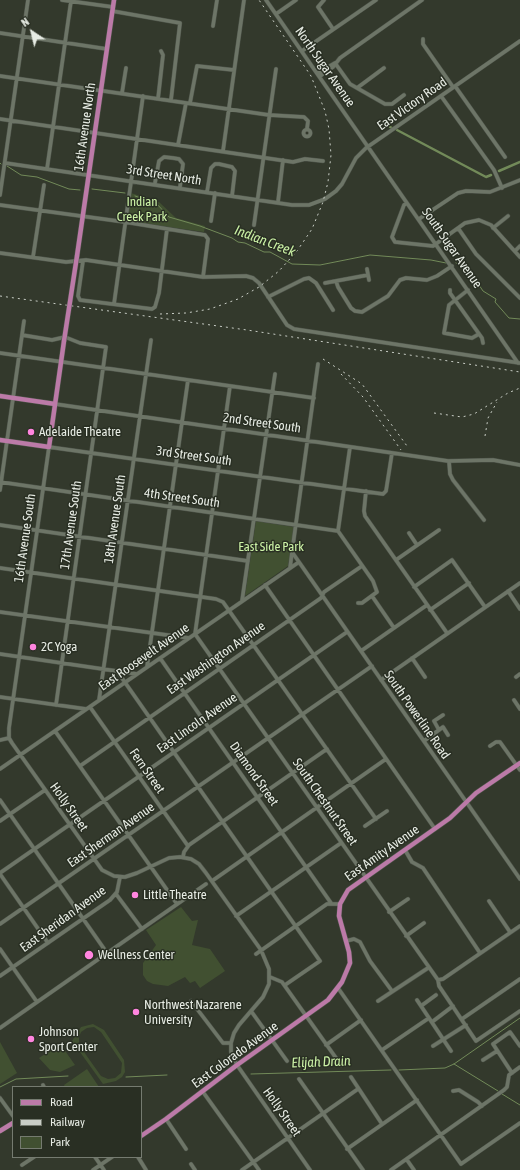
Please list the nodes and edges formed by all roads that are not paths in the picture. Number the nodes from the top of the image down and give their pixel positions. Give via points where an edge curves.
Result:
1 (28, 0) edge
2 (62, 0) edge
3 (114, 0) edge
4 (217, 0) edge
5 (244, 0) edge
6 (266, 0) edge
7 (296, 0) edge
8 (324, 0) edge
9 (376, 0) edge
10 (422, 0) edge
11 (71, 1) junction
12 (77, 1) edge
13 (112, 9) junction
14 (276, 14) junction
15 (213, 26) dead end
16 (333, 29) junction
17 (0, 33) edge
18 (22, 37) junction
19 (423, 39) dead end
20 (520, 41) edge
21 (64, 42) junction
22 (107, 49) junction
23 (302, 50) junction
24 (161, 51) dead end
25 (335, 63) junction
26 (126, 68) dead end
27 (384, 68) dead end
28 (276, 69) dead end
29 (234, 70) junction
30 (319, 74) junction
31 (0, 76) edge
32 (17, 78) junction
33 (59, 84) junction
34 (454, 87) junction
35 (357, 88) junction
36 (101, 90) junction
37 (122, 93) junction
38 (404, 95) dead end
39 (143, 96) junction
40 (441, 96) junction
41 (158, 99) junction
42 (170, 100) junction
43 (188, 103) junction
44 (229, 109) junction
45 (269, 115) junction
46 (0, 119) edge
47 (10, 121) junction
48 (53, 127) junction
49 (307, 129) dead end
50 (95, 133) junction
51 (137, 139) junction
52 (178, 145) junction
53 (368, 146) junction
54 (223, 151) junction
55 (263, 157) junction
56 (505, 157) dead end
57 (283, 160) junction
58 (323, 161) dead end
59 (5, 163) junction
60 (47, 168) junction
61 (89, 174) junction
62 (131, 180) junction
63 (520, 180) edge
64 (155, 183) junction
65 (44, 186) dead end
66 (180, 187) junction
67 (502, 188) junction
68 (207, 192) junction
69 (215, 193) junction
70 (0, 195) edge
71 (232, 196) junction
72 (257, 199) junction
73 (320, 201) joint
74 (278, 202) junction
75 (407, 203) junction
76 (0, 206) edge
77 (40, 211) junction
78 (508, 216) dead end
79 (83, 217) junction
80 (419, 219) junction
81 (211, 221) dead end
82 (125, 222) junction
83 (254, 225) dead end
84 (458, 228) junction
85 (493, 228) junction
86 (167, 229) junction
87 (436, 243) junction
88 (520, 246) edge
89 (515, 251) junction
90 (0, 253) edge
91 (33, 257) junction
92 (520, 257) edge
93 (83, 261) junction
94 (119, 265) junction
95 (452, 266) junction
96 (367, 269) dead end
97 (161, 271) junction
98 (368, 275) junction
99 (203, 277) junction
100 (369, 280) dead end
101 (336, 281) junction
102 (325, 283) dead end
103 (450, 290) dead end
104 (468, 290) junction
105 (268, 297) junction
106 (520, 298) edge
107 (455, 300) junction
108 (114, 304) junction
109 (333, 310) dead end
110 (24, 321) dead end
111 (479, 334) junction
112 (22, 335) junction
113 (151, 340) dead end
114 (64, 341) joint
115 (483, 342) dead end
116 (0, 353) edge
117 (19, 356) junction
118 (61, 362) junction
119 (519, 363) edge
120 (318, 364) dead end
121 (103, 368) junction
122 (146, 374) junction
123 (275, 374) dead end
124 (188, 380) junction
125 (230, 386) junction
126 (272, 392) junction
127 (0, 396) edge
128 (13, 398) junction
129 (314, 398) junction
130 (56, 404) junction
131 (98, 410) junction
132 (140, 416) junction
133 (182, 423) junction
134 (224, 429) junction
135 (266, 435) junction
136 (0, 440) edge
137 (7, 441) junction
138 (308, 441) junction
139 (49, 447) junction
140 (350, 447) junction
141 (92, 452) junction
142 (392, 453) junction
143 (134, 458) junction
144 (449, 461) junction
145 (176, 465) junction
146 (520, 465) edge
147 (218, 471) junction
148 (260, 477) junction
149 (1, 482) edge
150 (302, 483) junction
151 (344, 488) junction
152 (43, 489) junction
153 (0, 490) edge
154 (366, 492) junction
155 (86, 494) junction
156 (128, 501) junction
157 (170, 507) junction
158 (212, 513) junction
159 (254, 519) junction
160 (484, 520) dead end
161 (0, 525) edge
162 (296, 525) junction
163 (439, 530) dead end
164 (38, 531) junction
165 (338, 531) junction
166 (409, 533) dead end
167 (80, 537) junction
168 (122, 543) junction
169 (417, 545) junction
170 (164, 549) junction
171 (292, 552) junction
172 (206, 555) junction
173 (396, 560) junction
174 (248, 561) junction
175 (299, 562) junction
176 (362, 566) junction
177 (0, 568) edge
178 (290, 568) junction
179 (32, 573) junction
180 (74, 579) junction
181 (469, 583) junction
182 (520, 583) edge
183 (116, 585) junction
184 (265, 585) junction
185 (414, 587) junction
186 (158, 591) junction
187 (508, 591) junction
188 (322, 596) junction
189 (372, 596) junction
190 (200, 597) junction
191 (242, 601) junction
192 (358, 603) dead end
193 (427, 605) junction
194 (485, 607) junction
195 (520, 609) edge
196 (230, 610) junction
197 (430, 610) junction
198 (0, 612) edge
199 (25, 615) junction
200 (289, 620) junction
201 (68, 621) junction
202 (110, 627) junction
203 (394, 628) junction
204 (347, 632) junction
205 (152, 633) junction
206 (447, 633) junction
207 (195, 634) junction
208 (189, 638) junction
209 (254, 644) junction
210 (361, 651) junction
211 (0, 654) edge
212 (313, 655) junction
213 (20, 657) junction
214 (160, 658) junction
215 (412, 658) junction
216 (62, 663) junction
217 (372, 666) junction
218 (147, 667) junction
219 (104, 669) junction
220 (219, 669) junction
221 (117, 671) junction
222 (137, 674) junction
223 (520, 674) edge
224 (425, 677) dead end
225 (516, 677) dead end
226 (278, 679) junction
227 (381, 680) junction
228 (125, 682) junction
229 (338, 690) junction
230 (184, 693) junction
231 (0, 697) edge
232 (14, 699) junction
233 (99, 700) junction
234 (514, 700) dead end
235 (244, 704) junction
236 (56, 705) junction
237 (90, 707) junction
238 (520, 709) edge
239 (86, 710) junction
240 (303, 714) junction
241 (443, 715) dead end
242 (149, 717) junction
243 (209, 728) junction
244 (440, 730) junction
245 (55, 731) junction
246 (448, 735) dead end
247 (9, 738) junction
248 (268, 738) junction
249 (0, 740) edge
250 (115, 741) junction
251 (424, 741) junction
252 (490, 746) dead end
253 (327, 749) junction
254 (174, 752) junction
255 (20, 755) junction
256 (386, 759) junction
257 (233, 762) junction
258 (518, 764) edge
259 (80, 766) junction
260 (0, 769) edge
261 (520, 770) edge
262 (292, 773) junction
263 (139, 776) junction
264 (351, 784) junction
265 (198, 787) junction
266 (45, 790) junction
267 (257, 797) junction
268 (0, 800) edge
269 (104, 800) junction
270 (467, 802) junction
271 (316, 808) junction
272 (163, 811) junction
273 (387, 811) dead end
274 (10, 814) junction
275 (376, 819) junction
276 (0, 821) edge
277 (222, 822) junction
278 (69, 825) junction
279 (365, 826) dead end
280 (435, 829) junction
281 (282, 832) junction
282 (128, 835) junction
283 (341, 843) junction
284 (188, 846) junction
285 (34, 849) junction
286 (405, 850) junction
287 (247, 856) junction
288 (183, 857) junction
289 (93, 860) junction
290 (150, 866) junction
291 (306, 867) junction
292 (0, 874) edge
293 (120, 877) junction
294 (365, 877) junction
295 (520, 879) edge
296 (212, 881) junction
297 (58, 884) junction
298 (206, 884) dead end
299 (271, 891) junction
300 (116, 894) junction
301 (408, 899) dead end
302 (489, 902) dead end
303 (331, 903) junction
304 (177, 904) junction
305 (340, 904) junction
306 (24, 908) junction
307 (389, 912) junction
308 (236, 916) junction
309 (83, 919) junction
310 (424, 923) dead end
311 (0, 924) edge
312 (296, 926) junction
313 (520, 926) edge
314 (142, 929) junction
315 (510, 932) junction
316 (406, 936) junction
317 (346, 941) junction
318 (48, 943) junction
319 (0, 949) edge
320 (260, 950) junction
321 (107, 953) junction
322 (480, 953) junction
323 (256, 954) dead end
324 (13, 967) junction
325 (428, 968) junction
326 (0, 976) edge
327 (270, 976) junction
328 (520, 979) edge
329 (438, 980) junction
330 (285, 985) junction
331 (338, 988) junction
332 (392, 991) junction
333 (436, 995) dead end
334 (417, 1000) dead end
335 (191, 1001) dead end
336 (378, 1001) dead end
337 (37, 1002) junction
338 (421, 1006) junction
339 (453, 1006) junction
340 (251, 1011) junction
341 (520, 1011) edge
342 (306, 1017) junction
343 (361, 1020) junction
344 (431, 1020) junction
345 (462, 1020) junction
346 (466, 1025) junction
347 (1, 1026) edge
348 (444, 1040) junction
349 (272, 1041) junction
350 (231, 1043) junction
351 (326, 1044) junction
352 (433, 1046) dead end
353 (520, 1046) edge
354 (382, 1050) junction
355 (451, 1051) dead end
356 (497, 1051) junction
357 (286, 1060) dead end
358 (483, 1060) dead end
359 (237, 1065) junction
360 (341, 1065) dead end
361 (520, 1067) edge
362 (512, 1073) junction
363 (351, 1077) dead end
364 (299, 1079) dead end
365 (358, 1089) junction
366 (452, 1091) dead end
367 (204, 1092) junction
368 (0, 1098) edge
369 (417, 1100) junction
370 (482, 1106) junction
371 (323, 1114) junction
372 (12, 1115) edge
373 (166, 1119) junction
374 (12, 1123) edge
375 (520, 1123) edge
376 (382, 1124) junction
377 (0, 1131) edge
378 (142, 1135) edge
379 (440, 1135) junction
380 (288, 1138) junction
381 (186, 1149) dead end
382 (348, 1149) junction
383 (32, 1158) edge
384 (96, 1158) edge
385 (110, 1158) edge
386 (139, 1158) edge
387 (407, 1160) junction
388 (254, 1162) junction
389 (191, 1164) dead end
390 (22, 1165) dead end
391 (100, 1165) junction
392 (93, 1170) edge
393 (104, 1170) edge
394 (146, 1170) edge
395 (195, 1170) edge
396 (242, 1170) edge
397 (260, 1170) edge
398 (310, 1170) edge
399 (363, 1170) edge
400 (392, 1170) edge
401 (414, 1170) edge

1 - 18 street
2 - 11 street
3 - 13 main road, 16th Avenue North
4 - 15 street
5 - 29 street
6 - 14 street, North Sugar Avenue
7 - 14 street
8 - 16 street via 318,7
9 - 16 street
10 - 25 street
11 - 12 street
11 - 21 street
12 - 13 street
13 - 22 main road, 16th Avenue North
13 - 42 street via 180,22
14 - 23 street, North Sugar Avenue
16 - 23 street
17 - 18 street
18 - 21 street
18 - 32 street
19 - 34 street via 423,44
20 - 34 street, East Victory Road
21 - 22 street
21 - 33 street
22 - 36 main road, 16th Avenue North
23 - 30 street, North Sugar Avenue
24 - 41 street via 163,54
25 - 30 street
25 - 35 street via 350,84
26 - 37 street
27 - 35 street
28 - 45 street
29 - 43 street via 197,66
29 - 44 street
30 - 53 street, North Sugar Avenue
31 - 32 street
32 - 33 street
32 - 47 street
33 - 36 street
33 - 48 street
34 - 40 street, East Victory Road
34 - 56 street
35 - 38 street via 385,104 392,104
36 - 37 street
36 - 50 main road, 16th Avenue North
37 - 39 street
39 - 41 street
39 - 51 street
40 - 53 street, East Victory Road
40 - 67 street via 494,170
41 - 42 street
42 - 43 street
43 - 44 street
43 - 52 street
44 - 45 street
44 - 54 street
45 - 49 street via 304,117 308,121
45 - 55 street
46 - 47 street
47 - 48 street
47 - 59 street
48 - 50 street
48 - 60 street
50 - 51 street
50 - 61 main road, 16th Avenue North
51 - 52 street
51 - 62 street
52 - 54 street
53 - 73 street, East Victory Road via 356,158 342,184
53 - 75 street, South Sugar Avenue
54 - 55 street
55 - 57 street
55 - 72 street
57 - 58 street
57 - 74 street
59 - 60 street, 3rd Street North
59 - 70 street
60 - 61 street, 3rd Street North
61 - 62 street, 3rd Street North
61 - 79 main road, 16th Avenue North
62 - 64 street, 3rd Street North
62 - 82 street
63 - 67 street
64 - 66 street, 3rd Street North
64 - 66 street via 159,161 164,157 180,159 183,164
65 - 77 street
66 - 68 street, 3rd Street North
67 - 80 street via 490,192 458,193
68 - 69 street, 3rd Street North
68 - 71 street via 211,168 219,164 232,167 235,171
69 - 71 street, 3rd Street North
69 - 81 street
71 - 72 street, 3rd Street North
72 - 74 street, 3rd Street North
72 - 83 street
73 - 74 street, 3rd Street North via 304,205
75 - 80 street, South Sugar Avenue
75 - 87 street via 404,205 392,240 433,246
76 - 77 street
77 - 79 street
77 - 91 street
78 - 85 street
79 - 82 street
79 - 114 main road, 16th Avenue North, bridge
80 - 87 street, South Sugar Avenue
82 - 86 street
82 - 94 street
84 - 85 street via 474,220 484,221
84 - 87 street
84 - 106 street via 476,254
85 - 89 street
86 - 97 street
86 - 99 street via 207,236
87 - 95 street, South Sugar Avenue
88 - 89 street
89 - 92 street
90 - 91 street
91 - 93 street via 66,262
93 - 94 street
93 - 108 street via 78,298
94 - 97 street
94 - 108 street
95 - 101 street via 427,280 400,280 385,298 364,311 357,312 351,308
95 - 104 street, South Sugar Avenue
96 - 98 street
97 - 99 street
97 - 108 street via 155,307 152,309
98 - 100 street
98 - 101 street
99 - 105 street via 254,278
101 - 102 street
103 - 107 street
104 - 107 street
104 - 119 street, South Sugar Avenue
105 - 109 street via 309,278 316,283
105 - 119 street via 287,325 298,331
107 - 111 street
107 - 111 street via 449,305 444,333 472,338
110 - 112 street
111 - 115 street
112 - 117 street
112 - 121 street, 17th Avenue South via 52,340 65,337 80,343 106,347
113 - 122 street, 18th Avenue South
114 - 118 main road, 16th Avenue South
116 - 117 street
117 - 118 street
117 - 128 street
118 - 121 street
118 - 130 main road, 16th Avenue South
120 - 129 street
121 - 122 street
121 - 131 street, 17th Avenue South
122 - 124 street
122 - 132 street, 18th Avenue South
123 - 126 street
124 - 125 street
124 - 133 street
125 - 126 street
125 - 134 street
126 - 129 street
126 - 135 street
127 - 128 main road, 2nd Street South
128 - 130 main road, 2nd Street South
128 - 137 street
129 - 138 street
130 - 131 street, 2nd Street South
130 - 139 main road, 16th Avenue South
131 - 132 street, 2nd Street South
131 - 141 street, 17th Avenue South
132 - 133 street, 2nd Street South
132 - 143 street, 18th Avenue South
133 - 134 street, 2nd Street South
133 - 145 street
134 - 135 street, 2nd Street South
134 - 147 street
135 - 138 street, 2nd Street South
135 - 148 street
136 - 137 main road, 3rd Street South
137 - 139 main road, 3rd Street South
137 - 149 street
138 - 140 street, 2nd Street South
138 - 150 street
139 - 141 street, 3rd Street South
139 - 152 street, 16th Avenue South
140 - 142 street, 2nd Street South
140 - 151 street
141 - 143 street, 3rd Street South
141 - 155 street, 17th Avenue South
142 - 144 street, 2nd Street South
142 - 154 street, 3rd Street South via 385,493
143 - 145 street, 3rd Street South
143 - 156 street, 18th Avenue South
144 - 146 street, 2nd Street South via 493,460
144 - 160 street via 453,480
145 - 147 street, 3rd Street South
145 - 157 street
147 - 148 street, 3rd Street South
147 - 158 street
148 - 150 street, 3rd Street South
148 - 159 street
149 - 152 street, 4th Street South
149 - 153 street
150 - 151 street, 3rd Street South
150 - 162 street
151 - 154 street, 3rd Street South
151 - 165 street
152 - 155 street, 4th Street South
152 - 164 street, 16th Avenue South
154 - 173 street via 364,514
155 - 156 street, 4th Street South
155 - 167 street, 17th Avenue South
156 - 157 street, 4th Street South
156 - 168 street, 18th Avenue South
157 - 158 street, 4th Street South
157 - 170 street
158 - 159 street, 4th Street South
158 - 172 street
159 - 162 street, 4th Street South
159 - 174 street
161 - 164 street
162 - 165 street, 4th Street South
162 - 171 street
163 - 169 street
164 - 167 street
164 - 179 street, 16th Avenue South
165 - 176 street
166 - 169 street
167 - 168 street
167 - 180 street, 17th Avenue South
168 - 170 street
168 - 183 street, 18th Avenue South
169 - 173 street
170 - 172 street
170 - 186 street
171 - 175 street, South Powerline Road
171 - 178 street
172 - 174 street
172 - 190 street
173 - 185 street
174 - 191 street
175 - 178 street, East Roosevelt Avenue
175 - 188 street, South Powerline Road
176 - 188 street, East Washington Avenue
176 - 189 street via 373,581 377,592
177 - 179 street
178 - 184 street, East Roosevelt Avenue
179 - 180 street
179 - 199 street, 16th Avenue South
180 - 183 street
180 - 201 street, 17th Avenue South
181 - 185 street via 452,560
181 - 194 street
181 - 197 street
182 - 187 street
183 - 186 street
183 - 202 street, 18th Avenue South
184 - 191 street, East Roosevelt Avenue
184 - 200 street
185 - 193 street
186 - 190 street
186 - 205 street
187 - 194 street
187 - 195 street
188 - 200 street, East Washington Avenue
188 - 204 street, South Powerline Road
189 - 192 street
189 - 203 street
190 - 196 street via 220,600
190 - 207 street
191 - 196 street, East Roosevelt Avenue
193 - 197 street
193 - 203 street
194 - 206 street
196 - 207 street, East Roosevelt Avenue
196 - 209 street
197 - 206 street
198 - 199 street
199 - 201 street
199 - 213 street, 16th Avenue South
200 - 209 street, East Washington Avenue
200 - 212 street
201 - 202 street
201 - 216 street, 17th Avenue South
202 - 205 street
202 - 219 street, 18th Avenue South
203 - 210 street
204 - 210 street, South Powerline Road
204 - 212 street, East Lincoln Avenue
205 - 208 street
205 - 218 street
206 - 215 street
207 - 208 street, East Roosevelt Avenue
207 - 220 street, South Chestnut Street
208 - 214 street, East Roosevelt Avenue
209 - 220 street, East Washington Avenue
209 - 226 street
210 - 217 street, South Powerline Road
211 - 213 street
212 - 226 street, East Lincoln Avenue
212 - 229 street
213 - 216 street
213 - 232 street, 16th Avenue South
214 - 218 street, East Roosevelt Avenue
214 - 230 street, Diamond Street
215 - 224 street
215 - 227 street
216 - 219 street
216 - 236 street, 17th Avenue South
217 - 227 street, South Powerline Road
217 - 229 street, East Sherman Avenue
218 - 222 street, East Roosevelt Avenue
219 - 221 street
219 - 233 street, 18th Avenue South
220 - 230 street, East Washington Avenue
220 - 235 street, South Chestnut Street
221 - 222 street
221 - 228 street
222 - 228 street, East Roosevelt Avenue
223 - 225 street
226 - 235 street, East Lincoln Avenue
226 - 240 street
227 - 251 street, South Powerline Road
228 - 233 street, East Roosevelt Avenue
228 - 242 street
229 - 240 street, East Sherman Avenue
229 - 256 street
230 - 242 street, East Washington Avenue
230 - 243 street, Diamond Street
231 - 232 street
232 - 236 street
232 - 247 street, 16th Avenue South
233 - 237 street, East Roosevelt Avenue
234 - 238 street
235 - 243 street, East Lincoln Avenue
235 - 248 street, South Chestnut Street
236 - 239 street
237 - 239 street, East Roosevelt Avenue
237 - 250 street, Fern Street
239 - 245 street, East Roosevelt Avenue
240 - 248 street, East Sherman Avenue
240 - 253 street
241 - 244 street via 434,721
242 - 250 street, East Washington Avenue
242 - 254 street
243 - 254 street, East Lincoln Avenue
243 - 257 street, Diamond Street
244 - 246 street via 443,727
244 - 251 street
245 - 255 street, East Roosevelt Avenue
245 - 259 street
247 - 249 street
247 - 255 street, Holly Street
248 - 257 street, East Sherman Avenue
248 - 262 street, South Chestnut Street
250 - 259 street, East Washington Avenue
250 - 263 street, Fern Street
251 - 270 street, South Powerline Road
252 - 258 street via 500,742
253 - 262 street
253 - 264 street
254 - 263 street, East Lincoln Avenue
254 - 265 street
255 - 260 street, East Roosevelt Avenue
255 - 266 street, Holly Street
256 - 264 street
256 - 280 street
257 - 265 street, East Sherman Avenue
257 - 267 street, Diamond Street
258 - 261 street
258 - 270 main road, East Amity Avenue
259 - 269 street
262 - 267 street
262 - 271 street, South Chestnut Street
263 - 269 street, East Lincoln Avenue
263 - 272 street, Fern Street
264 - 271 street
264 - 275 street
265 - 272 street, East Sherman Avenue
265 - 277 street
266 - 274 street
266 - 278 street, Holly Street
267 - 277 street
267 - 281 street, Diamond Street
268 - 274 street
269 - 278 street, East Lincoln Avenue
269 - 282 street
270 - 280 main road, East Amity Avenue
270 - 295 street, South Powerline Road
271 - 281 street
271 - 283 street, South Chestnut Street
272 - 282 street, East Sherman Avenue
272 - 284 street, Fern Street
273 - 275 street
274 - 276 street
274 - 285 street
275 - 279 street
277 - 284 street
277 - 287 street
278 - 285 street, East Lincoln Avenue
278 - 289 street, Holly Street
280 - 286 main road, East Amity Avenue
281 - 287 street
281 - 291 street, Diamond Street
282 - 289 street, East Sherman Avenue
282 - 290 street
283 - 291 street
283 - 294 street, South Chestnut Street
284 - 288 street
285 - 292 street, East Lincoln Avenue
285 - 297 street
286 - 294 main road, East Amity Avenue
286 - 322 street via 412,862 422,868
287 - 296 street
287 - 299 street
288 - 290 street via 169,858
288 - 296 street via 198,864
289 - 293 street, Holly Street via 102,870
289 - 297 street, East Sherman Avenue
290 - 293 street via 130,876
290 - 304 street
291 - 299 street
291 - 303 street, Diamond Street
292 - 306 street
293 - 300 street, East Sheridan Avenue
294 - 305 main road, East Amity Avenue via 348,890
294 - 307 street, South Chestnut Street
296 - 308 street
297 - 306 street, East Sherman Avenue
297 - 309 street
298 - 304 street
299 - 308 street
299 - 312 street
300 - 309 street, East Sheridan Avenue
300 - 314 street
301 - 307 street
302 - 315 street
303 - 305 street
303 - 312 street
304 - 314 street
305 - 317 main road via 340,921
306 - 311 street, East Sherman Avenue
306 - 318 street
307 - 316 street, South Chestnut Street
308 - 320 street
309 - 318 street, East Sheridan Avenue
309 - 321 street
310 - 316 street
312 - 320 street
312 - 330 street via 320,961
313 - 315 street
314 - 321 street
315 - 322 street
316 - 325 street, South Chestnut Street
317 - 331 main road via 350,963 347,974
317 - 332 street via 354,939 360,942 370,961
318 - 324 street, East Sheridan Avenue
319 - 324 street
320 - 323 street
320 - 327 street via 267,962
321 - 337 street
322 - 329 street
324 - 326 street, East Sheridan Avenue
324 - 337 street
325 - 329 street, South Chestnut Street
325 - 332 street
327 - 330 street
327 - 340 street via 267,991
328 - 345 street
329 - 339 street, South Chestnut Street via 439,986
330 - 342 street
331 - 342 main road, East Colorado Avenue
331 - 343 street
332 - 336 street
333 - 338 street
334 - 338 street
335 - 350 street via 223,1043
337 - 347 street
338 - 344 street
339 - 344 street
339 - 345 street, South Chestnut Street
340 - 349 street
340 - 350 street via 239,1025
341 - 346 street, South Chestnut Street via 476,1042
342 - 349 main road, East Colorado Avenue
342 - 351 street
343 - 351 street
343 - 354 street
344 - 348 street
344 - 354 street
345 - 346 street, South Chestnut Street
346 - 348 street
348 - 352 street
348 - 355 street
349 - 357 street
349 - 359 main road, East Colorado Avenue
350 - 359 street, Holly Street via 231,1052
351 - 360 street
353 - 356 street via 510,1032 492,1044
354 - 369 street
356 - 358 street
356 - 362 street
359 - 367 main road, East Colorado Avenue
359 - 380 street, Holly Street
361 - 362 street
362 - 370 street via 507,1078 506,1088
363 - 365 street
364 - 371 street
365 - 371 street
365 - 376 street
366 - 370 street via 459,1090
367 - 373 main road, East Colorado Avenue
367 - 388 street
368 - 372 street
369 - 376 street
369 - 379 street
370 - 379 street
371 - 380 street
371 - 382 street
373 - 378 main road, East Colorado Avenue
373 - 381 street
374 - 377 main road
375 - 379 street via 461,1164
376 - 382 street
379 - 387 street
380 - 388 street
380 - 398 street, Holly Street
382 - 399 street
383 - 390 street
384 - 391 street
385 - 391 street
386 - 394 street
387 - 400 street
387 - 401 street
388 - 396 street
388 - 397 street
389 - 395 street
391 - 392 street
391 - 393 street

